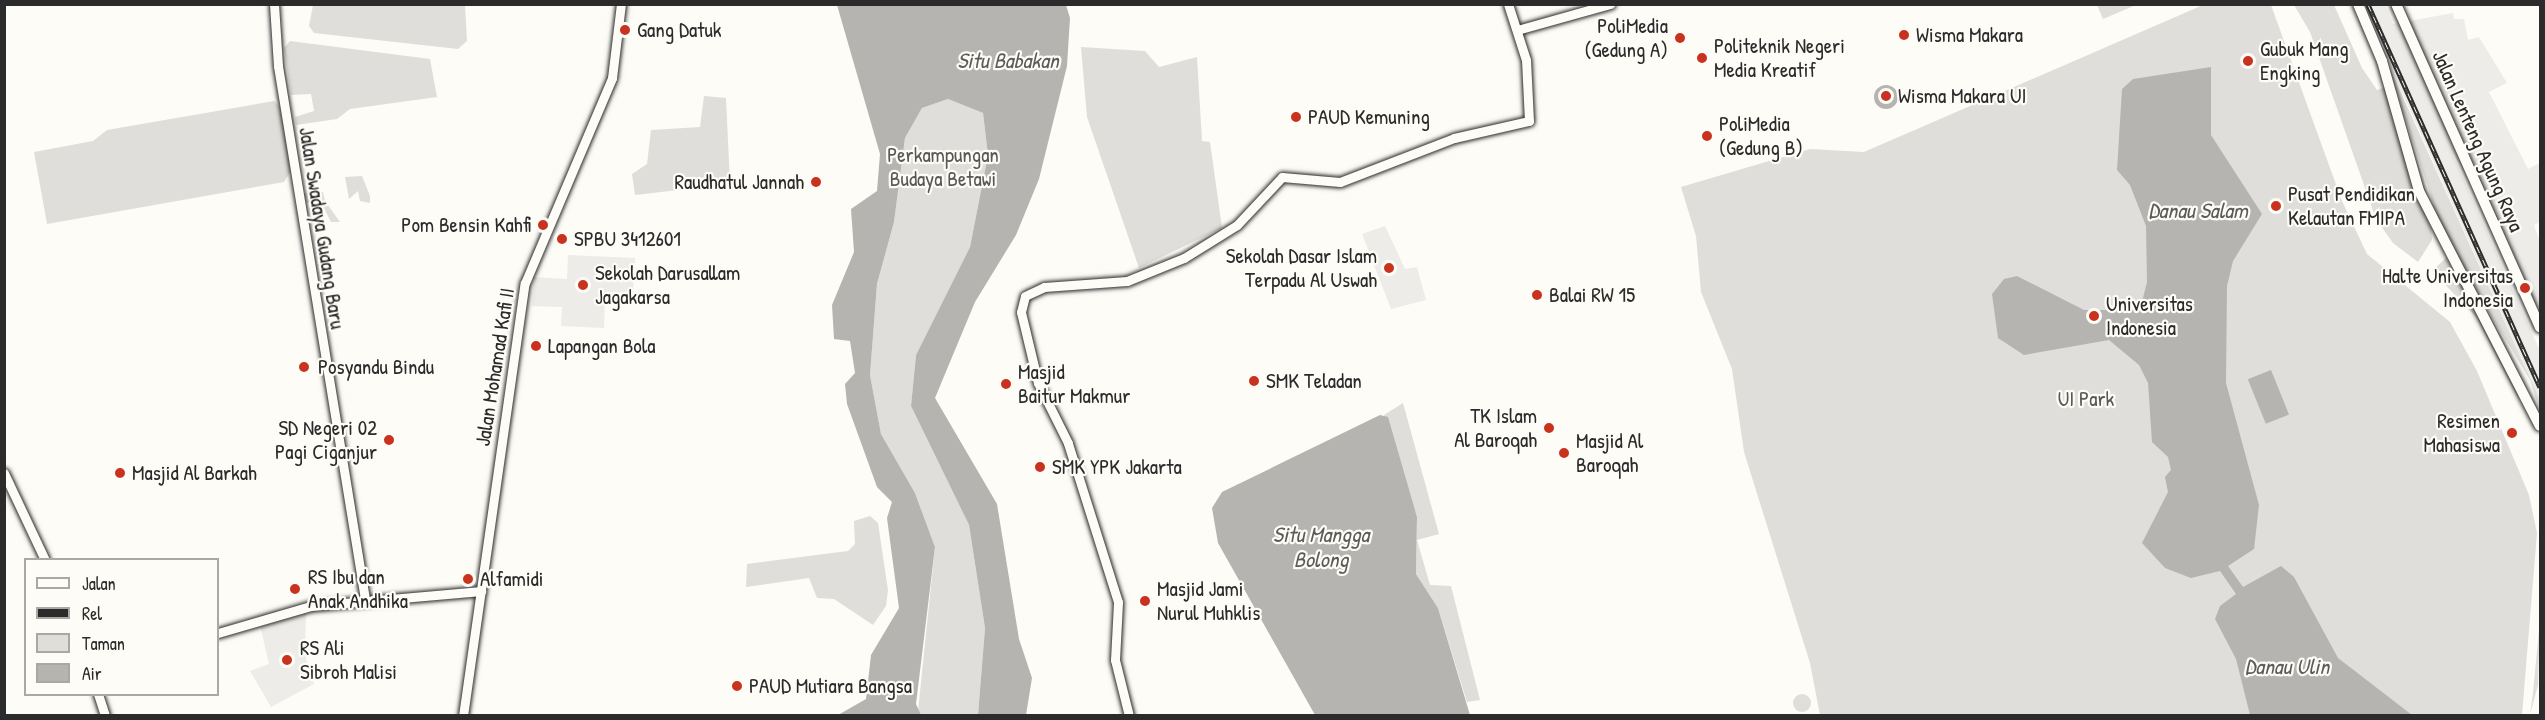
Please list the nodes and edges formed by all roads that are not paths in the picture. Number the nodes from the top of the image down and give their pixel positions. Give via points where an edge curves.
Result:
1 (274, 4) edge
2 (621, 4) edge
3 (1508, 4) edge
4 (1610, 4) edge
5 (2358, 4) edge
6 (2396, 4) edge
7 (1517, 30) junction
8 (2541, 327) edge
9 (2541, 426) edge
10 (4, 473) edge
11 (44, 558) edge
12 (481, 591) junction
13 (365, 599) junction
14 (219, 633) edge
15 (99, 696) edge
16 (105, 716) edge
17 (463, 716) edge
18 (1129, 716) edge

1 - 13 street, Jalan Swadaya Gudang Baru via 280,74
2 - 12 street, Jalan Mohamad Kafi II via 612,78 525,283
3 - 7 street
4 - 7 street
5 - 9 main road via 2382,61 2419,191
6 - 8 main road, Jalan Lenteng Agung Raya
7 - 18 street via 1526,60 1529,122 1454,138 1340,182 1282,177 1237,225 1184,258 1127,282 1044,287 1025,296 1021,312 1038,384 1068,443 1118,602 1115,660
10 - 11 street
12 - 13 street
12 - 17 street, Jalan Mohamad Kafi II
13 - 14 street via 274,614
15 - 16 street

